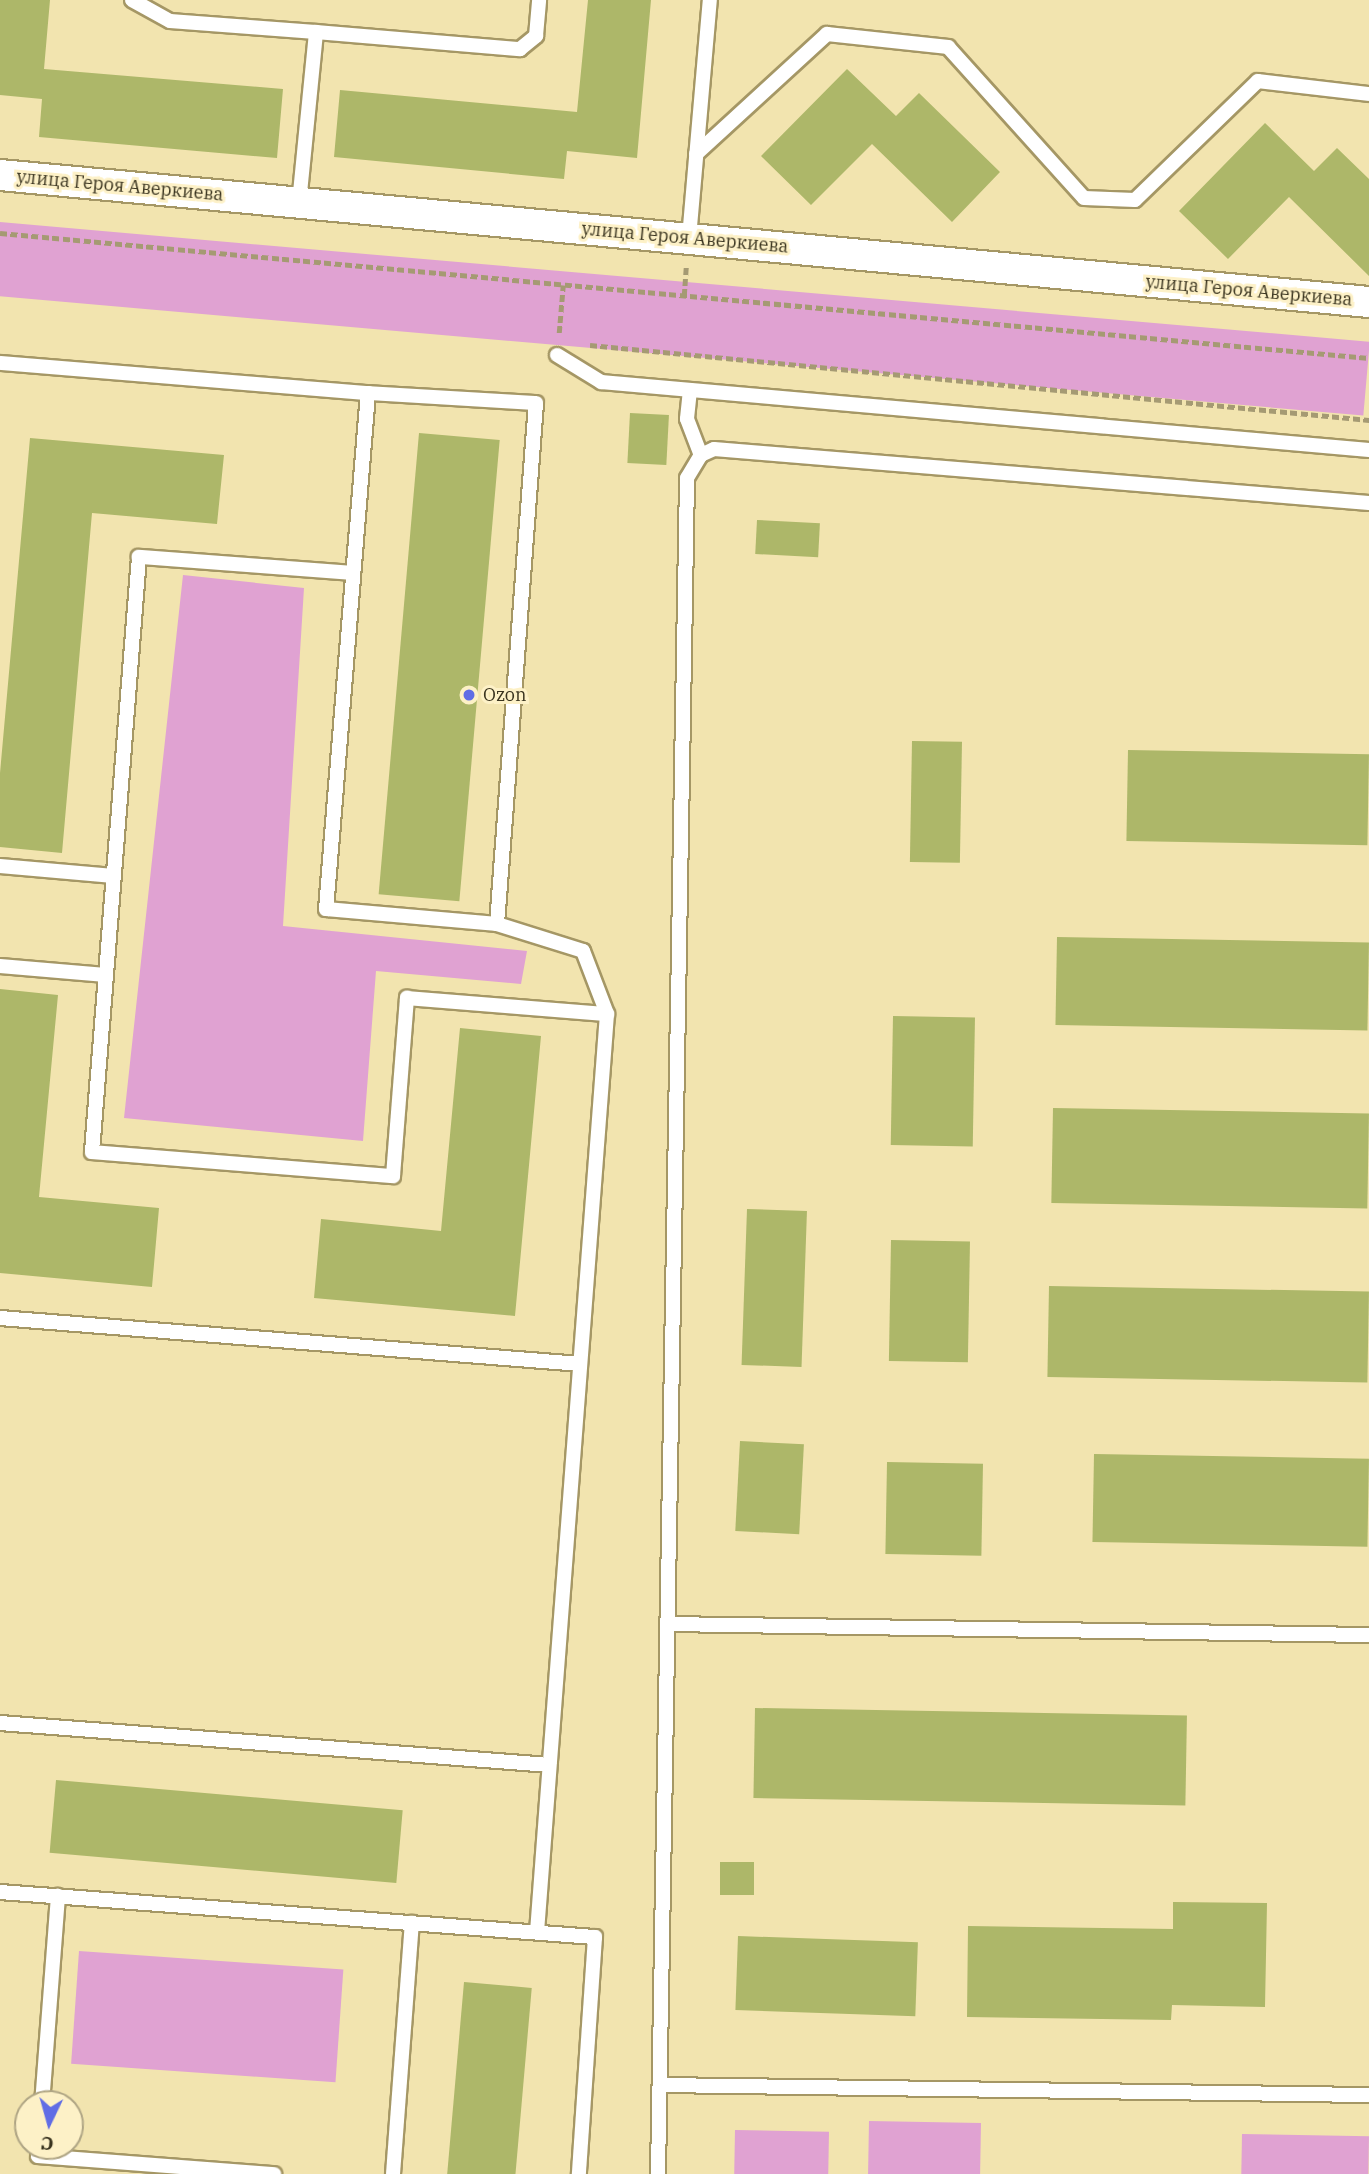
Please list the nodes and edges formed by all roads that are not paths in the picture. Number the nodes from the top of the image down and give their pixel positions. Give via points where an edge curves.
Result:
1 (132, 0) edge
2 (539, 0) edge
3 (710, 0) edge
4 (316, 32) junction
5 (1369, 94) edge
6 (696, 154) junction
7 (0, 175) edge
8 (299, 203) junction
9 (689, 238) junction
10 (1369, 302) edge
11 (557, 355) road end
12 (0, 363) edge
13 (690, 390) junction
14 (368, 393) junction
15 (1369, 450) edge
16 (701, 455) junction
17 (1369, 503) edge
18 (353, 573) junction
19 (0, 866) edge
20 (114, 876) junction
21 (497, 924) junction
22 (0, 966) edge
23 (106, 975) junction
24 (607, 1014) junction
25 (0, 1318) edge
26 (580, 1364) junction
27 (667, 1624) junction
28 (1369, 1634) edge
29 (0, 1723) edge
30 (550, 1765) junction
31 (0, 1892) edge
32 (58, 1896) junction
33 (412, 1923) junction
34 (537, 1933) junction
35 (660, 2085) junction
36 (43, 2090) edge
37 (1369, 2095) edge
38 (79, 2160) edge
39 (180, 2170) edge
40 (274, 2174) edge
41 (393, 2174) edge
42 (579, 2174) edge
43 (659, 2174) edge

1 - 4 lane via 170,21
2 - 4 lane via 536,36 520,49
3 - 6 lane
4 - 8 lane
5 - 6 lane via 1258,81 1135,200 1084,198 948,47 827,34
6 - 9 lane
7 - 8 street, улица Героя Аверкиева
8 - 9 street, улица Героя Аверкиева
9 - 10 street, улица Героя Аверкиева
11 - 13 lane via 601,382
12 - 14 lane
13 - 15 lane
13 - 16 lane via 687,419
14 - 18 lane
14 - 21 lane via 536,403
16 - 17 lane via 714,449
16 - 27 lane via 687,478
18 - 20 lane via 139,557
18 - 21 lane via 326,909
19 - 20 lane
20 - 23 lane
21 - 24 lane via 583,951
22 - 23 lane
23 - 24 lane via 92,1152 393,1176 407,998
24 - 26 lane
25 - 26 lane
26 - 30 lane
27 - 28 lane
27 - 35 lane
29 - 30 lane
30 - 34 lane
31 - 32 lane
32 - 33 lane
32 - 36 lane
33 - 34 lane
33 - 41 lane
34 - 42 lane via 595,1937
35 - 37 lane
35 - 43 lane
38 - 39 lane
39 - 40 lane

